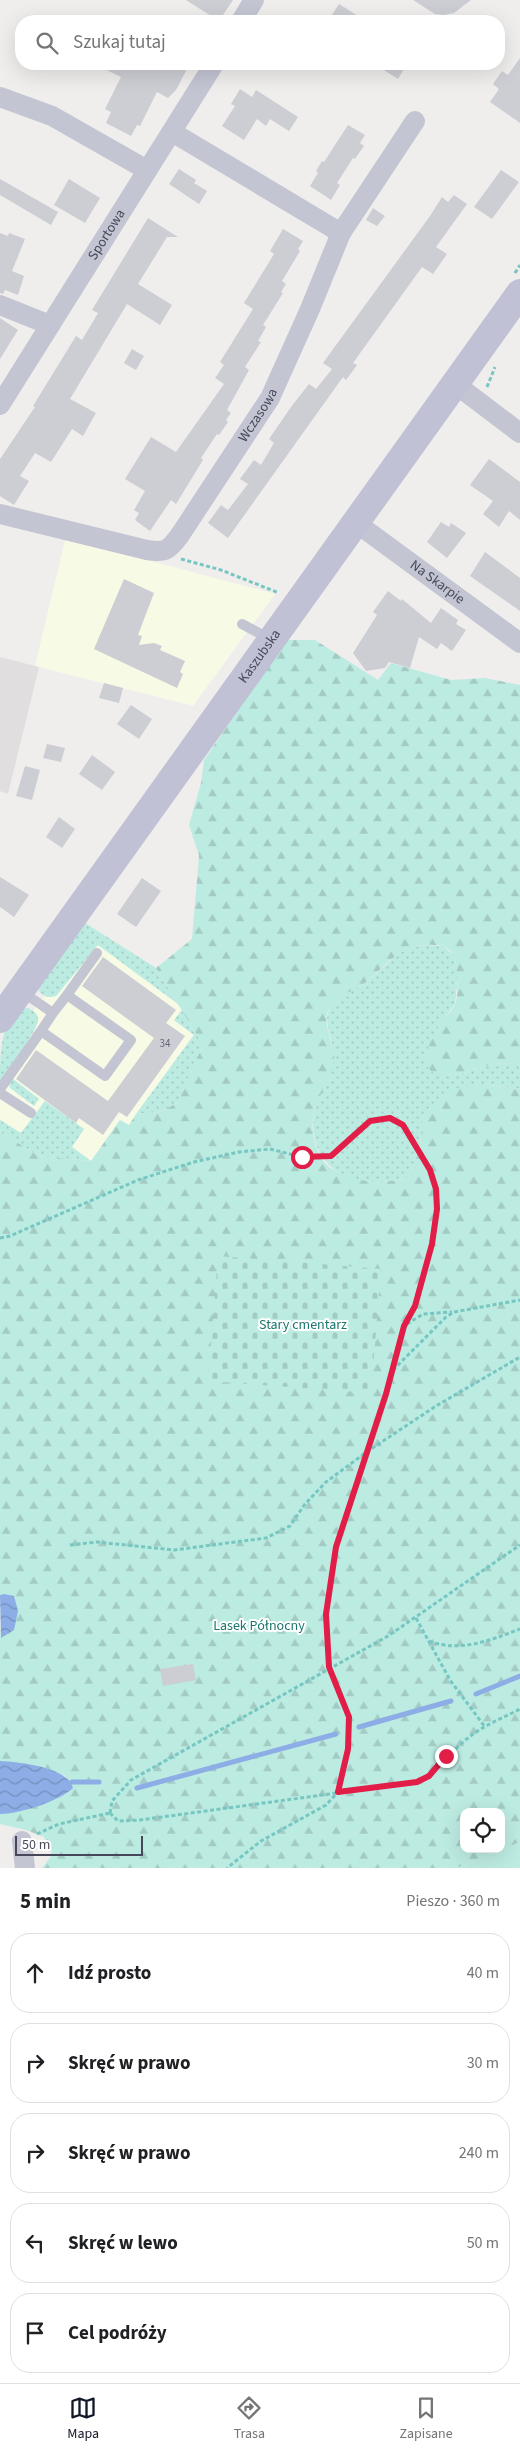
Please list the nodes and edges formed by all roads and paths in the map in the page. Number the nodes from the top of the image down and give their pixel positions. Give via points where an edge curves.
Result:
1 (254, 0) edge
2 (244, 15) edge
3 (210, 70) edge
4 (0, 97) edge
5 (415, 120) dead end
6 (172, 132) junction
7 (147, 170) junction
8 (341, 233) junction
9 (520, 293) edge
10 (0, 305) edge
11 (50, 325) junction
12 (454, 384) junction
13 (0, 405) edge
14 (520, 433) edge
15 (0, 514) edge
16 (355, 522) junction
17 (168, 549) junction
18 (282, 594) dead end
19 (242, 624) dead end
20 (271, 639) junction
21 (520, 643) edge
22 (97, 953) dead end
23 (20, 990) junction
24 (67, 995) junction
25 (53, 1013) junction
26 (0, 1019) edge
27 (41, 1031) junction
28 (0, 1091) edge
29 (31, 1113) dead end
30 (0, 1238) edge
31 (520, 1300) edge
32 (454, 1312) junction
33 (404, 1326) junction
34 (520, 1357) edge
35 (392, 1370) junction
36 (368, 1451) junction
37 (70, 1545) dead end
38 (520, 1545) edge
39 (416, 1618) junction
40 (520, 1629) edge
41 (429, 1641) junction
42 (329, 1667) junction
43 (520, 1710) edge
44 (485, 1727) junction
45 (338, 1792) junction
46 (110, 1813) junction
47 (22, 1841) joint
48 (25, 1868) edge
49 (227, 1868) edge

1 - 2 street
3 - 6 street, Sportowa
4 - 7 street via 52,116
5 - 8 street, Wczasowa
6 - 7 street, Sportowa
6 - 8 street
7 - 11 street, Sportowa
8 - 17 street, Wczasowa via 270,398
9 - 12 main road, Kaszubska
10 - 11 street
11 - 13 street, Sportowa
12 - 14 street
12 - 16 main road, Kaszubska
15 - 17 street via 147,550 160,552
16 - 20 main road, Kaszubska
16 - 21 street, Na Skarpie
17 - 18 path via 174,557 221,570
19 - 20 lane
20 - 23 main road, Kaszubska
22 - 24 lane
23 - 25 lane
23 - 26 main road, Kaszubska
24 - 25 lane
24 - 27 lane via 131,1040 105,1076
25 - 27 lane
27 - 28 lane
28 - 29 lane
30 - 33 path via 69,1212 138,1180 194,1162 270,1149 302,1157 331,1156 370,1121 390,1118 403,1125 430,1170 436,1189 432,1244 415,1306
31 - 32 path
32 - 33 path via 423,1314
32 - 35 path
33 - 35 path
34 - 36 path via 436,1406
35 - 36 path
36 - 37 path via 326,1482 290,1526 266,1538 174,1550 97,1542
36 - 42 path via 336,1547 326,1614
38 - 39 path
39 - 41 path
39 - 42 path
40 - 41 path via 461,1647 443,1647
41 - 44 path via 450,1680
42 - 45 path via 349,1717 348,1749
42 - 46 path via 131,1780 112,1802
43 - 44 path
44 - 45 path via 446,1756 429,1776 417,1782
45 - 46 path via 140,1820 118,1820
45 - 49 path via 326,1805 261,1841
46 - 47 path via 59,1824
47 - 48 street

